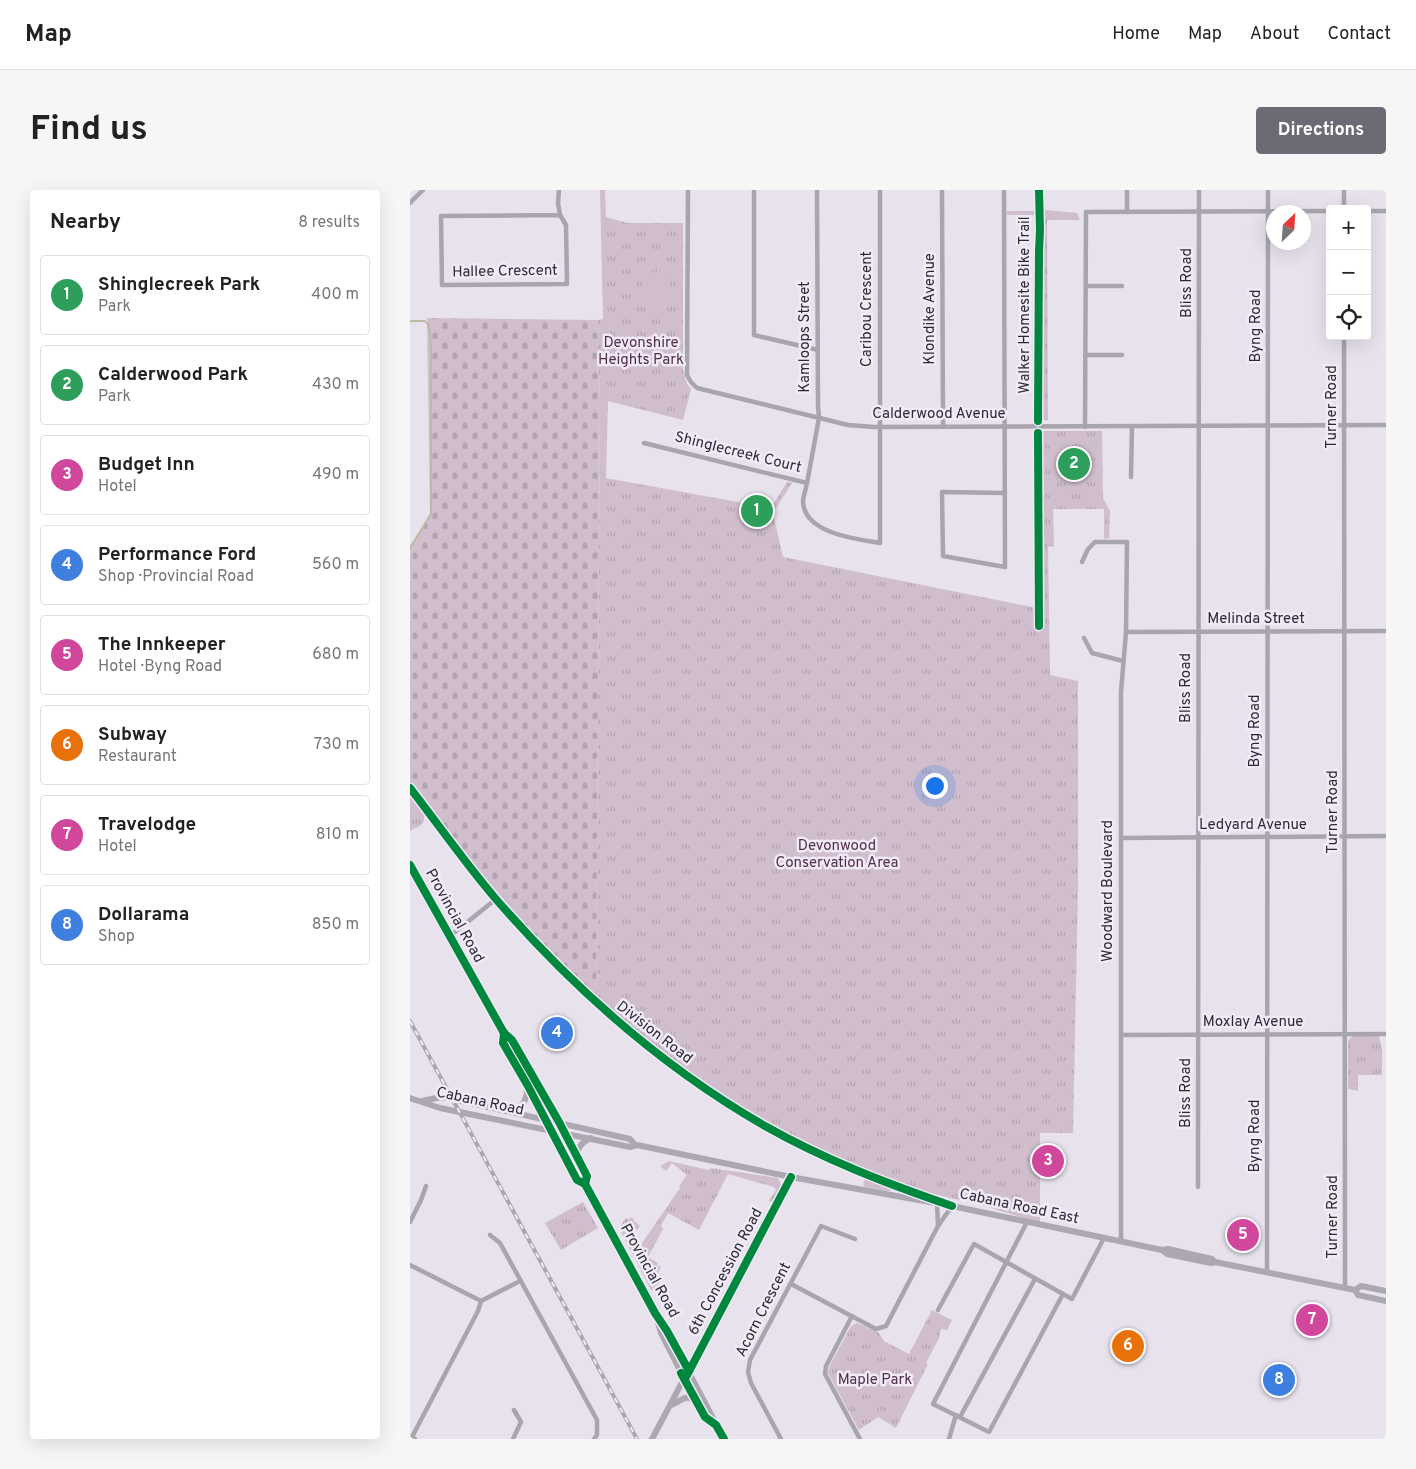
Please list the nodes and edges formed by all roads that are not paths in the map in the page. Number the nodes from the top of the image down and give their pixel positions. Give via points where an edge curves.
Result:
1 (424, 190) edge
2 (559, 190) edge
3 (688, 190) edge
4 (754, 190) edge
5 (817, 190) edge
6 (880, 190) edge
7 (942, 190) edge
8 (1004, 190) edge
9 (1127, 190) edge
10 (1199, 190) edge
11 (1268, 190) edge
12 (1344, 190) edge
13 (410, 203) edge
14 (1268, 205) edge
15 (1344, 205) edge
16 (1386, 210) edge
17 (1199, 211) junction
18 (1266, 211) edge
19 (1311, 211) edge
20 (1326, 211) edge
21 (1371, 211) edge
22 (1127, 212) junction
23 (560, 215) junction
24 (1268, 250) edge
25 (1086, 286) junction
26 (1122, 286) dead end
27 (1344, 340) edge
28 (818, 350) junction
29 (1085, 355) junction
30 (1122, 355) dead end
31 (819, 418) junction
32 (1386, 425) edge
33 (1085, 426) junction
34 (1132, 426) junction
35 (1199, 426) junction
36 (1268, 426) junction
37 (1344, 426) junction
38 (880, 427) junction
39 (943, 427) junction
40 (1004, 427) junction
41 (644, 443) dead end
42 (1131, 477) dead end
43 (807, 483) junction
44 (1004, 492) junction
45 (1082, 562) dead end
46 (1345, 631) junction
47 (1386, 631) edge
48 (1126, 632) junction
49 (1199, 632) junction
50 (1268, 632) junction
51 (1084, 638) dead end
52 (1123, 661) junction
53 (410, 788) edge
54 (1386, 836) edge
55 (1268, 837) junction
56 (1345, 837) junction
57 (1121, 838) junction
58 (1198, 838) junction
59 (410, 865) edge
60 (496, 899) junction
61 (450, 936) junction
62 (504, 1033) junction
63 (1386, 1034) edge
64 (1121, 1035) junction
65 (1198, 1035) junction
66 (1268, 1035) junction
67 (1346, 1035) junction
68 (528, 1086) junction
69 (410, 1098) edge
70 (421, 1101) junction
71 (512, 1112) junction
72 (545, 1119) junction
73 (559, 1122) junction
74 (551, 1130) junction
75 (564, 1132) junction
76 (591, 1138) junction
77 (635, 1145) junction
78 (578, 1159) junction
79 (791, 1177) junction
80 (585, 1184) junction
81 (426, 1186) dead end
82 (1198, 1186) dead end
83 (937, 1203) junction
84 (952, 1206) junction
85 (410, 1222) edge
86 (1027, 1222) junction
87 (938, 1226) junction
88 (490, 1235) dead end
89 (1104, 1238) junction
90 (855, 1239) dead end
91 (1121, 1241) junction
92 (1006, 1263) junction
93 (410, 1265) edge
94 (1267, 1273) junction
95 (1034, 1279) junction
96 (520, 1281) junction
97 (790, 1284) junction
98 (1345, 1288) junction
99 (1355, 1290) junction
100 (1386, 1291) edge
101 (1063, 1294) junction
102 (481, 1301) junction
103 (1386, 1301) edge
104 (938, 1310) dead end
105 (655, 1313) junction
106 (852, 1316) junction
107 (689, 1371) junction
108 (684, 1379) junction
109 (696, 1402) junction
110 (671, 1404) junction
111 (514, 1410) dead end
112 (958, 1416) junction
113 (716, 1426) junction
114 (415, 1439) edge
115 (513, 1439) edge
116 (594, 1439) edge
117 (652, 1439) edge
118 (724, 1439) edge
119 (781, 1439) edge
120 (860, 1439) edge
121 (949, 1439) edge

1 - 13 street
2 - 23 street, Hallee Crescent
3 - 31 street, Calderwood Avenue via 687,375 691,382 697,388
4 - 28 street via 754,335
5 - 28 street, Kamloops Street
6 - 38 street, Caribou Crescent
7 - 39 street, Klondike Avenue
8 - 40 street
9 - 22 street
10 - 17 street, Bliss Road
11 - 14 street, Byng Road
12 - 15 street
16 - 21 street
17 - 18 street
17 - 22 street
17 - 35 street, Bliss Road
19 - 20 street
22 - 25 street via 1086,212
23 - 23 street, Hallee Crescent via 566,225 567,284 442,285 441,216
24 - 36 street, Byng Road
25 - 26 street
25 - 29 street
27 - 37 street, Turner Road
28 - 31 street, Kamloops Street
29 - 30 street
29 - 33 street
31 - 38 street, Calderwood Avenue via 848,425
31 - 43 street, Kamloops Street
32 - 37 street, Calderwood Avenue
33 - 34 street, Calderwood Avenue
33 - 40 street, Calderwood Avenue
34 - 35 street, Calderwood Avenue
34 - 42 street
35 - 36 street, Calderwood Avenue
35 - 49 street, Bliss Road
36 - 37 street, Calderwood Avenue
36 - 50 street, Byng Road
37 - 46 street, Turner Road
38 - 39 street, Calderwood Avenue
38 - 43 street, Shinglecreek Court via 880,543 834,534 816,524 803,503
39 - 40 street, Calderwood Avenue
40 - 44 street
41 - 43 street, Shinglecreek Court
44 - 44 street via 942,492 943,556 1005,567
45 - 48 street, Woodward Boulevard via 1095,542 1127,542
46 - 47 street, Melinda Street
46 - 50 street, Melinda Street
46 - 56 street, Turner Road
48 - 49 street, Melinda Street
48 - 52 street, Woodward Boulevard
49 - 50 street, Melinda Street
49 - 58 street, Bliss Road
50 - 55 street, Byng Road
51 - 52 street via 1092,654
52 - 57 street, Woodward Boulevard
53 - 60 main road, Division Road
54 - 56 street, Ledyard Avenue
55 - 56 street, Ledyard Avenue
55 - 58 street, Ledyard Avenue
55 - 66 street, Byng Road
56 - 67 street, Turner Road
57 - 58 street, Ledyard Avenue
57 - 64 street, Woodward Boulevard
58 - 65 street, Bliss Road
59 - 61 main road, Provincial Road
60 - 61 street
60 - 84 main road, Division Road via 601,1008 689,1077 764,1126 805,1147 863,1174
61 - 62 main road, Provincial Road
62 - 68 main road, Provincial Road via 503,1043
62 - 73 main road, Provincial Road via 512,1040
63 - 67 street, Moxlay Avenue
64 - 65 street, Moxlay Avenue
64 - 91 street, Woodward Boulevard
65 - 66 street, Moxlay Avenue
65 - 82 street, Bliss Road
66 - 67 street, Moxlay Avenue
66 - 94 street, Byng Road
67 - 98 street, Turner Road
68 - 71 main road via 526,1100
68 - 72 main road, Provincial Road
69 - 70 main road, Cabana Road
70 - 71 main road, Cabana Road via 441,1097
70 - 74 main road, Cabana Road via 440,1108
71 - 72 main road, Cabana Road
72 - 73 main road, Cabana Road East
72 - 74 main road, Provincial Road
73 - 75 main road, Provincial Road
73 - 77 main road, Cabana Road East via 630,1139
74 - 75 main road, Cabana Road
74 - 80 main road, Provincial Road via 577,1180
75 - 76 main road, Cabana Road East
75 - 78 main road, Provincial Road
76 - 77 main road, Cabana Road East via 630,1147
76 - 78 main road via 583,1142 577,1152
77 - 79 main road, Cabana Road East
78 - 80 main road, Provincial Road via 587,1176
79 - 83 main road, Cabana Road East
79 - 107 main road, 6th Concession Road
80 - 105 main road, Provincial Road
81 - 85 street
83 - 84 main road, Cabana Road East
83 - 87 street
84 - 86 main road, Cabana Road East
84 - 87 street
86 - 89 main road, Cabana Road East
86 - 92 street
87 - 106 street via 886,1326 876,1329
88 - 96 street via 500,1243
89 - 91 main road, Cabana Road East
89 - 101 street via 1072,1299
90 - 97 street, Acorn Crescent via 821,1226
91 - 94 main road, Cabana Road East via 1211,1264
92 - 95 street
92 - 104 street via 974,1244
92 - 112 street via 934,1404
93 - 102 street
94 - 98 main road, Cabana Road East
95 - 101 street
95 - 112 street
96 - 102 street
96 - 116 street via 597,1420
97 - 106 street
97 - 119 street, Acorn Crescent via 750,1360 748,1372
98 - 99 main road, Cabana Road East
99 - 100 main road, Cabana Road East via 1361,1286
99 - 103 main road, Cabana Road East via 1358,1295
101 - 112 street via 989,1432
102 - 114 street via 412,1437
105 - 107 main road, Provincial Road
105 - 108 main road, Provincial Road via 661,1333
106 - 120 street via 825,1374
107 - 108 main road, 6th Concession Road
107 - 113 main road, Provincial Road
108 - 109 main road, Provincial Road
108 - 110 main road, 6th Concession Road
109 - 110 main road via 681,1398
109 - 113 main road, Provincial Road via 705,1417
110 - 117 main road, 6th Concession Road
111 - 115 street via 522,1422
112 - 121 street
113 - 118 main road, Provincial Road

